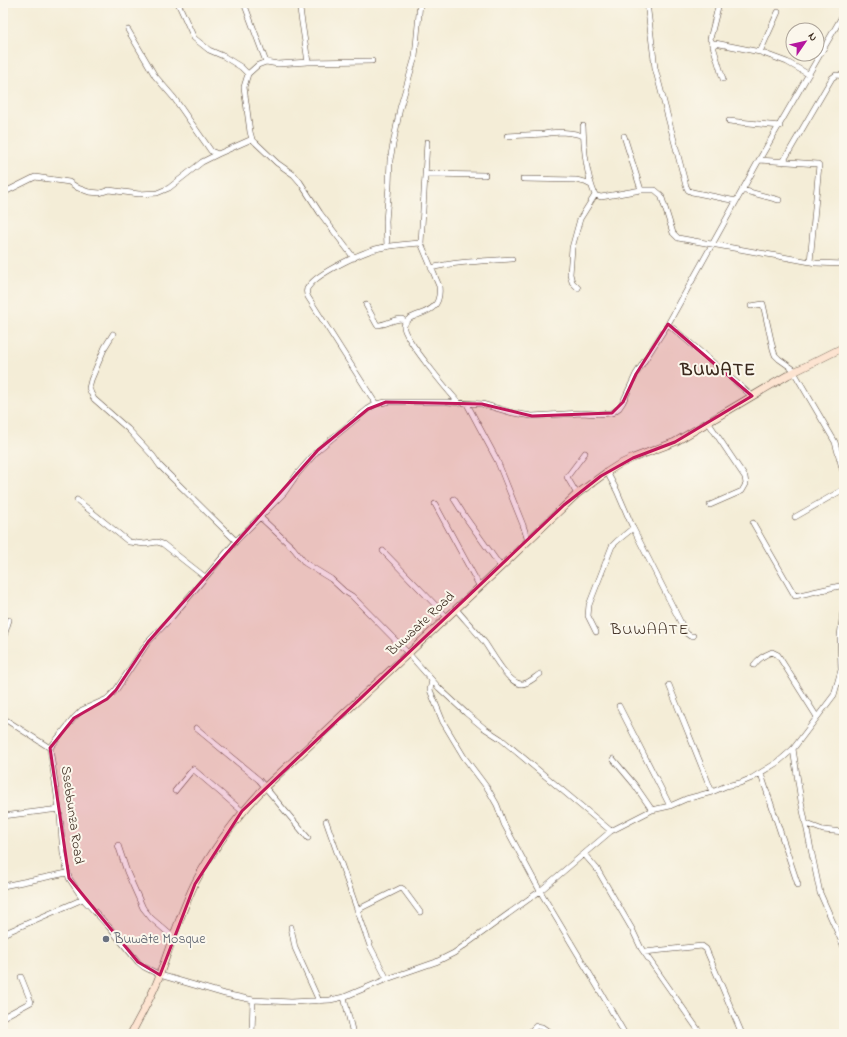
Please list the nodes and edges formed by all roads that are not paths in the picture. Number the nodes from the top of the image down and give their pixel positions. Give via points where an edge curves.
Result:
1 (178, 3) edge
2 (244, 3) edge
3 (299, 3) edge
4 (420, 3) edge
5 (646, 3) edge
6 (719, 3) edge
7 (778, 12) dead end
8 (844, 13) edge
9 (128, 30) dead end
10 (713, 44) junction
11 (760, 52) junction
12 (372, 61) dead end
13 (266, 62) junction
14 (308, 62) junction
15 (248, 74) junction
16 (808, 74) junction
17 (844, 76) edge
18 (723, 78) dead end
19 (729, 121) dead end
20 (583, 126) dead end
21 (780, 126) junction
22 (507, 136) dead end
23 (583, 136) junction
24 (624, 136) dead end
25 (252, 139) junction
26 (427, 142) dead end
27 (218, 154) junction
28 (759, 160) junction
29 (783, 162) junction
30 (425, 174) junction
31 (485, 175) dead end
32 (523, 178) dead end
33 (591, 185) junction
34 (641, 190) junction
35 (742, 190) junction
36 (3, 193) edge
37 (595, 195) junction
38 (779, 200) dead end
39 (736, 201) junction
40 (421, 243) junction
41 (712, 244) junction
42 (387, 247) junction
43 (354, 258) junction
44 (512, 259) dead end
45 (810, 262) junction
46 (844, 264) edge
47 (431, 268) junction
48 (578, 288) dead end
49 (366, 305) dead end
50 (751, 306) dead end
51 (405, 322) junction
52 (668, 324) junction
53 (113, 334) dead end
54 (844, 347) edge
55 (795, 371) junction
56 (752, 396) junction
57 (459, 403) junction
58 (376, 404) junction
59 (467, 404) junction
60 (708, 422) junction
61 (585, 453) dead end
62 (607, 472) junction
63 (844, 475) edge
64 (844, 489) edge
65 (577, 494) junction
66 (454, 498) dead end
67 (77, 500) dead end
68 (435, 504) dead end
69 (710, 505) dead end
70 (260, 517) junction
71 (795, 517) dead end
72 (753, 523) dead end
73 (633, 528) junction
74 (236, 541) junction
75 (528, 541) junction
76 (382, 551) dead end
77 (501, 568) junction
78 (205, 576) junction
79 (844, 585) edge
80 (480, 587) junction
81 (844, 604) edge
82 (456, 609) junction
83 (447, 617) junction
84 (9, 620) dead end
85 (596, 632) dead end
86 (693, 636) dead end
87 (3, 639) edge
88 (408, 653) junction
89 (754, 665) dead end
90 (540, 674) dead end
91 (432, 680) junction
92 (669, 685) dead end
93 (619, 706) dead end
94 (817, 717) junction
95 (3, 718) edge
96 (196, 728) dead end
97 (50, 748) junction
98 (793, 749) junction
99 (613, 759) dead end
100 (761, 774) junction
101 (264, 787) junction
102 (175, 791) dead end
103 (712, 792) junction
104 (670, 806) junction
105 (59, 809) junction
106 (652, 810) junction
107 (242, 811) junction
108 (3, 816) edge
109 (326, 821) dead end
110 (807, 824) junction
111 (611, 831) junction
112 (844, 832) edge
113 (308, 838) dead end
114 (118, 845) dead end
115 (584, 854) junction
116 (67, 873) junction
117 (798, 885) dead end
118 (3, 886) edge
119 (540, 891) junction
120 (83, 899) junction
121 (357, 910) junction
122 (420, 912) dead end
123 (291, 927) dead end
124 (3, 934) edge
125 (173, 937) junction
126 (844, 947) edge
127 (644, 952) junction
128 (160, 975) junction
129 (21, 977) dead end
130 (387, 978) junction
131 (344, 998) junction
132 (253, 1000) junction
133 (319, 1001) junction
134 (3, 1017) edge
135 (131, 1034) edge
136 (252, 1034) edge
137 (353, 1034) edge
138 (528, 1034) edge
139 (552, 1034) edge
140 (625, 1034) edge
141 (701, 1034) edge
142 (742, 1034) edge

1 - 15 street via 194,38
2 - 13 street
3 - 14 street
4 - 42 street via 415,57 400,108 390,160
5 - 39 street via 655,68 686,186 692,192
6 - 10 street via 710,39
7 - 11 street
8 - 16 street
9 - 27 street via 155,76 174,98 210,151
10 - 11 street
10 - 18 street
11 - 16 street via 787,62
12 - 14 street
13 - 14 street
13 - 15 street
15 - 25 street via 244,87
16 - 21 street
17 - 29 street via 836,75 832,78
19 - 21 street
20 - 23 street
21 - 28 street
22 - 23 street via 550,133
23 - 33 street via 585,164
24 - 34 street
25 - 27 street
25 - 43 street via 294,175
26 - 30 street
27 - 36 street via 202,162 169,188 157,193 139,194 109,190 100,193 89,192 69,182 35,177
28 - 29 street
28 - 35 street
29 - 45 street via 819,165
30 - 31 street
30 - 40 street
32 - 33 street via 576,180
33 - 37 street
34 - 37 street via 600,197
34 - 41 street via 652,189 660,193 675,236
35 - 38 street
35 - 39 street
37 - 48 street via 580,219 572,248 570,274 572,282
39 - 41 street
40 - 42 street
40 - 47 street
41 - 45 street
41 - 52 street
42 - 43 street
43 - 58 street via 320,275 309,286 306,294
44 - 47 street via 447,264
45 - 46 street
47 - 51 street via 440,292 436,302 432,309
49 - 51 street via 377,325 398,319
50 - 55 street via 763,304 772,349 775,355
51 - 57 street via 404,331
52 - 56 street
52 - 59 street via 636,374 624,402 612,413 532,416 482,404
53 - 74 street via 104,347 91,380 90,388 94,399 113,414 160,466
54 - 55 street, Buwaate Road
55 - 56 street, Buwaate Road
55 - 63 street via 834,442
56 - 60 street, Buwaate Road
57 - 58 street
57 - 59 street
58 - 70 street via 318,450 284,493
59 - 75 street via 497,460
60 - 62 street, Buwaate Road via 675,442 633,458
60 - 69 street via 745,477 746,484 742,491
61 - 65 street via 567,477
62 - 65 street, Buwaate Road
62 - 73 street
64 - 71 street
65 - 75 street, Buwaate Road
66 - 77 street
67 - 78 street via 129,542 163,544
68 - 80 street
70 - 74 street
70 - 88 street via 305,563 352,596
72 - 79 street via 795,596
73 - 85 street via 612,546 589,605 588,616
73 - 86 street via 686,633
74 - 78 street
75 - 77 street, Buwaate Road
76 - 83 street
77 - 80 street, Buwaate Road
78 - 97 street via 148,642 116,690 107,699 82,710
80 - 82 street, Buwaate Road
81 - 94 street, Ssebbunza Road via 839,680 834,695
82 - 83 street, Buwaate Road
82 - 90 street via 513,680 524,684
83 - 88 street, Buwaate Road
84 - 87 street
88 - 91 street
88 - 101 street, Buwaate Road
89 - 94 street via 757,660 772,652 778,655
91 - 111 street via 466,713
91 - 119 street via 430,690 443,722 497,805 504,824
92 - 103 street
93 - 104 street
94 - 98 street, Ssebbunza Road
95 - 97 street, Ssebbunza Road
96 - 101 street via 259,780
97 - 105 street, Ssebbunza Road
98 - 100 street, Ssebbunza Road
98 - 110 street
99 - 106 street
100 - 103 street, Ssebbunza Road
100 - 117 street
101 - 107 street, Buwaate Road
101 - 113 street
102 - 107 street via 193,769
103 - 104 street, Ssebbunza Road
104 - 106 street, Ssebbunza Road
105 - 108 street
105 - 116 street, Ssebbunza Road
106 - 111 street, Ssebbunza Road
107 - 125 street, Buwaate Road via 195,884
109 - 121 street
110 - 112 street via 824,830
110 - 126 street via 820,893
111 - 115 street, Ssebbunza Road
114 - 125 street via 143,908
115 - 119 street, Ssebbunza Road
115 - 127 street via 597,869
116 - 118 street
116 - 120 street, Ssebbunza Road
119 - 130 street, Ssebbunza Road via 454,953 436,962
119 - 140 street
120 - 124 street
120 - 128 street, Ssebbunza Road via 138,962
121 - 122 street via 400,888
121 - 130 street via 370,946
123 - 133 street via 295,948
125 - 128 street, Buwaate Road
127 - 141 street
127 - 142 street via 702,946 706,949
128 - 132 street, Ssebbunza Road
128 - 135 street, Buwaate Road
129 - 134 street via 31,1002
130 - 131 street, Ssebbunza Road
131 - 133 street, Ssebbunza Road
131 - 137 street
132 - 133 street, Ssebbunza Road
132 - 136 street
138 - 139 street via 536,1026

